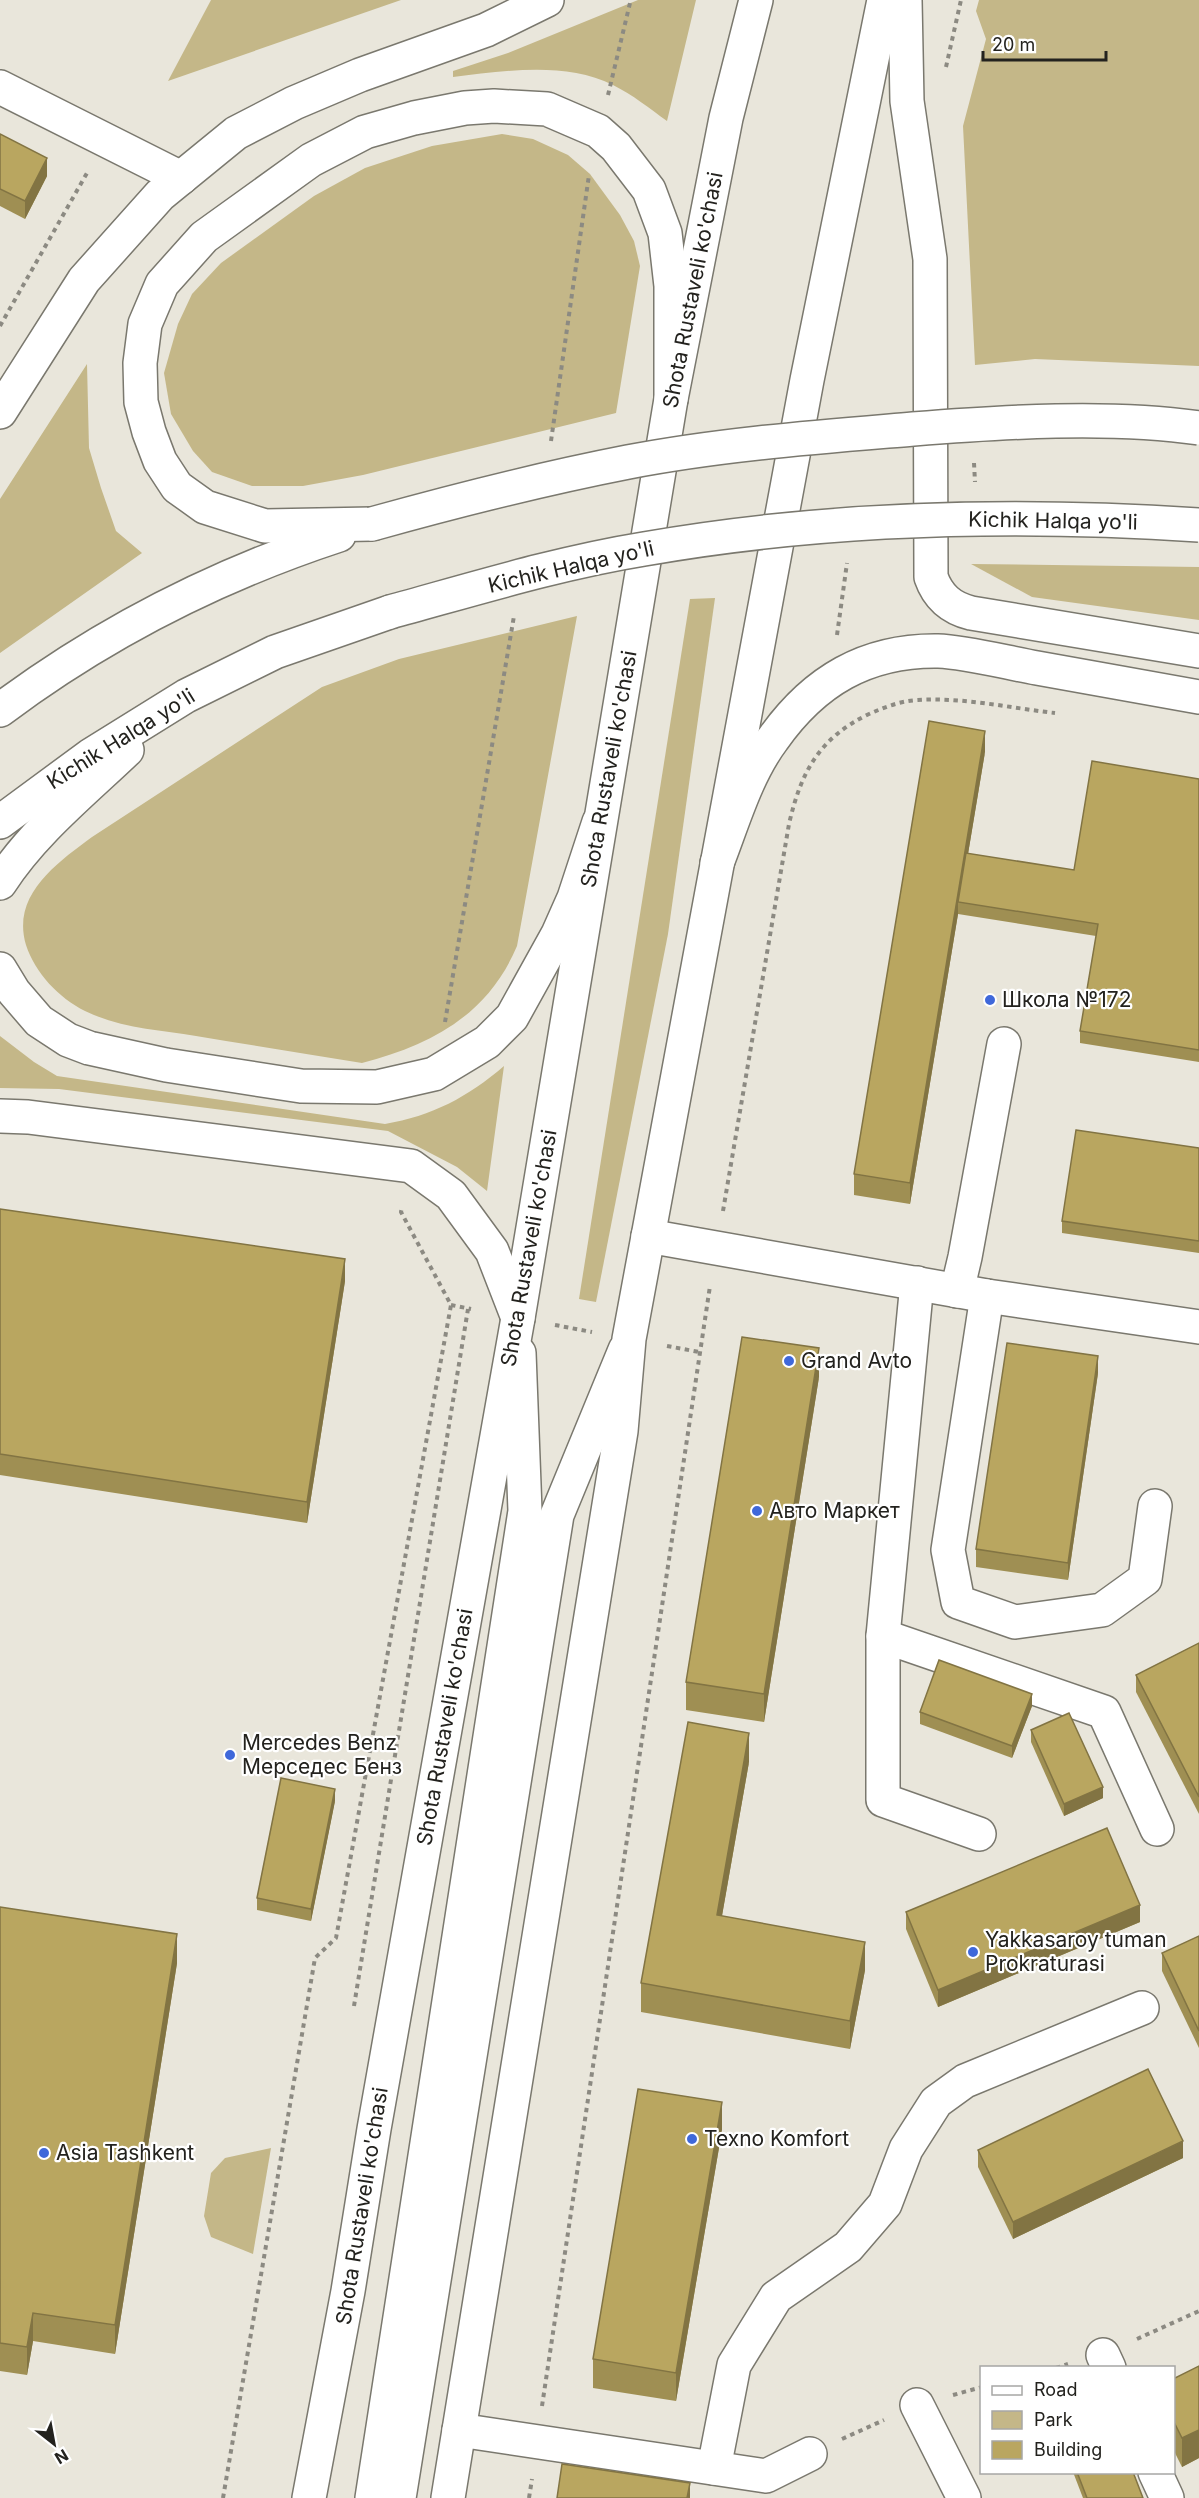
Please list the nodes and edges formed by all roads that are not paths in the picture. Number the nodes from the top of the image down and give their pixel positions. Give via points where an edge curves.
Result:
1 (547, 0) edge
2 (756, 0) edge
3 (884, 0) edge
4 (905, 0) edge
5 (0, 87) edge
6 (181, 178) junction
7 (671, 399) junction
8 (0, 412) edge
9 (1199, 428) edge
10 (372, 524) junction
11 (1199, 525) edge
12 (1199, 651) edge
13 (186, 696) junction
14 (1199, 697) edge
15 (0, 710) edge
16 (0, 822) edge
17 (599, 822) junction
18 (717, 863) junction
19 (0, 883) edge
20 (0, 969) edge
21 (1004, 1044) dead end
22 (0, 1116) edge
23 (648, 1236) junction
24 (917, 1284) junction
25 (972, 1294) junction
26 (518, 1318) junction
27 (1199, 1327) edge
28 (629, 1339) junction
29 (1155, 1506) dead end
30 (883, 1636) junction
31 (1157, 1829) dead end
32 (979, 1834) dead end
33 (1142, 2008) dead end
34 (917, 2405) dead end
35 (459, 2430) junction
36 (810, 2454) dead end
37 (714, 2468) junction
38 (1156, 2474) edge
39 (309, 2498) edge
40 (372, 2498) edge
41 (399, 2498) edge
42 (448, 2498) edge
43 (964, 2498) edge
44 (1167, 2498) edge

1 - 6 main road via 486,30 294,103 236,133
2 - 7 main road, Shota Rustaveli ko'chasi via 726,118
3 - 18 main road via 807,380
4 - 12 main road via 907,101 930,259 934,586 946,602 971,613
5 - 6 main road
6 - 8 main road via 160,195 84,280
7 - 10 main road via 671,286 665,234 649,190 616,147 598,131 547,109 494,106 414,118 365,132 311,160 204,237 162,284 145,324 140,363 141,402 160,461 177,487 205,507 265,526
7 - 17 main road, Shota Rustaveli ko'chasi
9 - 10 main road, bridge via 1094,422 976,424 793,439 608,466 505,487
10 - 15 main road via 276,556 196,591 129,625
11 - 13 main road, Kichik Halqa yo'li, bridge via 1086,519 920,520 778,530 643,549 390,612 275,652
13 - 16 main road, Kichik Halqa yo'li via 91,755
13 - 19 main road via 59,814 14,861
14 - 18 main road via 940,651 884,658 847,670 818,688 771,741 752,776
17 - 20 main road via 566,916 512,1017 487,1042 434,1074 377,1087 301,1086 166,1065 89,1048 39,1021
17 - 26 main road, Shota Rustaveli ko'chasi
18 - 23 main road
21 - 25 main road via 966,1257
22 - 26 main road via 411,1166 451,1195 492,1251
23 - 24 main road
23 - 28 main road
24 - 25 main road
24 - 30 main road
25 - 27 main road
25 - 29 main road via 948,1550 958,1602 1015,1622 1102,1610 1145,1580
26 - 39 main road, Shota Rustaveli ko'chasi
26 - 40 main road via 525,1511
28 - 35 main road via 621,1431
28 - 41 main road via 557,1515
30 - 31 main road via 1104,1712
30 - 32 main road via 883,1800
33 - 37 main road via 965,2081 936,2102 906,2150 885,2204 848,2247 776,2297 740,2355 734,2365
34 - 43 main road
35 - 37 main road
35 - 42 main road
36 - 37 main road via 766,2476
38 - 44 main road

